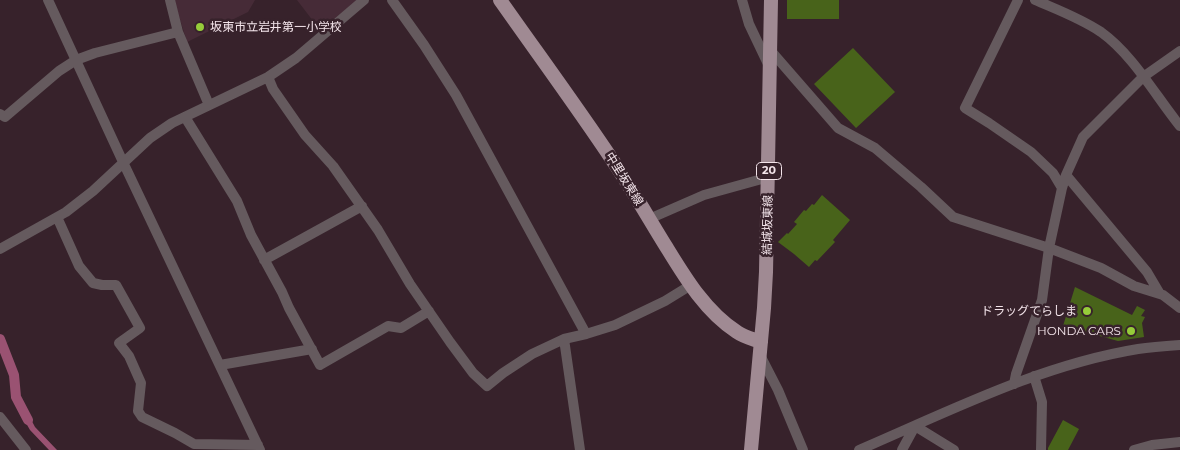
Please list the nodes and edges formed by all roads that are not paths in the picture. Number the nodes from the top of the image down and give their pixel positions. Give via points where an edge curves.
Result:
1 (48, 0) edge
2 (170, 0) edge
3 (364, 0) edge
4 (392, 0) edge
5 (500, 0) edge
6 (742, 0) edge
7 (771, 0) edge
8 (1018, 0) edge
9 (1035, 0) edge
10 (178, 32) junction
11 (770, 51) junction
12 (1180, 51) edge
13 (76, 60) junction
14 (770, 68) junction
15 (268, 77) junction
16 (1143, 77) junction
17 (208, 105) junction
18 (0, 114) edge
19 (185, 117) junction
20 (1180, 126) edge
21 (123, 162) junction
22 (1066, 175) junction
23 (769, 177) junction
24 (1062, 188) junction
25 (362, 206) junction
26 (57, 217) junction
27 (649, 218) junction
28 (1049, 248) junction
29 (0, 249) edge
30 (264, 260) junction
31 (691, 285) junction
32 (1160, 294) junction
33 (1180, 308) edge
34 (429, 311) junction
35 (586, 334) junction
36 (564, 339) junction
37 (1180, 345) edge
38 (760, 348) junction
39 (312, 349) junction
40 (220, 365) junction
41 (1034, 376) junction
42 (1014, 384) junction
43 (0, 417) edge
44 (915, 426) junction
45 (1180, 442) edge
46 (190, 447) edge
47 (259, 448) edge
48 (26, 450) edge
49 (580, 450) edge
50 (751, 450) edge
51 (803, 450) edge
52 (859, 450) edge
53 (902, 450) edge
54 (954, 450) edge
55 (1041, 450) edge
56 (1134, 450) edge

1 - 13 street
2 - 10 street
3 - 15 street via 296,58
4 - 35 street via 456,95
5 - 27 main road, 中里坂東線 via 615,163
6 - 14 street via 748,24
7 - 11 main road, 結城坂東線 / 20
8 - 24 street via 965,108 1030,152 1053,173
9 - 16 street via 1068,13 1101,33 1123,52
10 - 13 street
10 - 17 street
11 - 14 main road, 結城坂東線 / 20
11 - 28 street via 838,128 875,148 922,186 953,217
12 - 16 street
13 - 18 street via 59,70 5,117
13 - 21 street
14 - 23 main road, 結城坂東線 / 20
15 - 17 street
15 - 25 street via 305,135 334,166
16 - 20 street
16 - 22 street via 1083,137
17 - 19 street
19 - 21 street via 150,138
19 - 30 street via 237,201
21 - 26 street via 93,191
21 - 40 street
22 - 24 street
22 - 32 street via 1147,272
23 - 27 street via 704,195
23 - 38 main road, 結城坂東線 / 20
24 - 28 street
25 - 30 street
25 - 34 street
26 - 29 street
26 - 46 street via 79,266 93,283 116,285 140,328 119,343 141,383 138,411 142,417 175,433
27 - 31 main road, 中里坂東線
28 - 32 street via 1101,268 1134,286
28 - 42 street via 1042,300
30 - 39 street
31 - 35 street via 615,325
31 - 38 main road, 中里坂東線 via 724,322
32 - 33 street
34 - 36 street via 473,373 487,386 532,354
34 - 39 street via 402,328 388,326 320,365
35 - 36 street
36 - 49 street
37 - 41 street via 1107,355
38 - 50 main road, 結城坂東線 / 20
38 - 51 street
39 - 40 street
40 - 47 street
41 - 42 street
41 - 55 street via 1042,402
42 - 44 street
43 - 48 street
44 - 52 street
44 - 53 street
44 - 54 street
45 - 56 street
46 - 47 street

